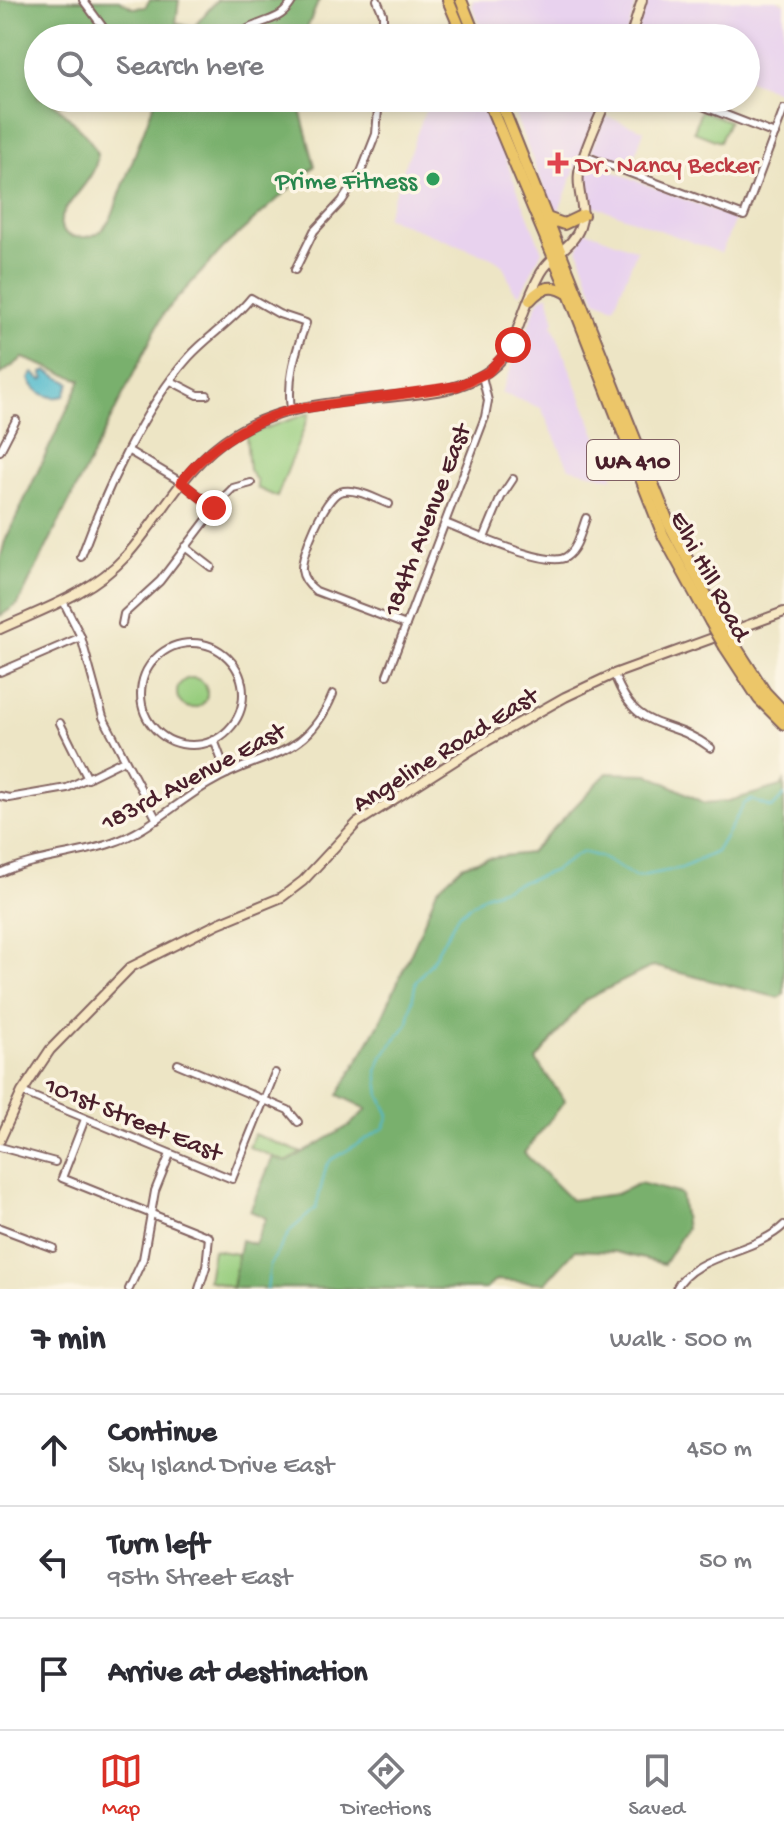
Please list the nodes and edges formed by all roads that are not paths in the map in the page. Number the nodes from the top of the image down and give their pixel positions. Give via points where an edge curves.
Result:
1 (83, 0) edge
2 (293, 0) edge
3 (377, 0) edge
4 (448, 0) edge
5 (642, 0) edge
6 (464, 4) edge
7 (101, 24) edge
8 (262, 24) edge
9 (383, 24) edge
10 (458, 24) edge
11 (471, 24) edge
12 (634, 24) edge
13 (784, 109) edge
14 (378, 112) edge
15 (493, 112) edge
16 (505, 112) edge
17 (602, 112) edge
18 (718, 112) edge
19 (775, 134) junction
20 (585, 156) junction
21 (583, 215) junction
22 (547, 218) junction
23 (556, 253) junction
24 (295, 270) dead end
25 (569, 294) junction
26 (530, 300) junction
27 (482, 376) junction
28 (171, 381) junction
29 (207, 395) dead end
30 (291, 410) junction
31 (16, 420) dead end
32 (0, 451) edge
33 (129, 451) junction
34 (513, 479) dead end
35 (181, 482) junction
36 (251, 483) dead end
37 (389, 504) dead end
38 (214, 508) junction
39 (586, 518) dead end
40 (445, 523) junction
41 (484, 538) junction
42 (185, 547) junction
43 (81, 557) dead end
44 (211, 567) dead end
45 (63, 601) junction
46 (784, 612) edge
47 (715, 620) junction
48 (122, 624) dead end
49 (406, 625) junction
50 (0, 629) edge
51 (81, 637) junction
52 (729, 646) junction
53 (0, 672) edge
54 (614, 674) junction
55 (387, 675) dead end
56 (333, 694) dead end
57 (784, 712) edge
58 (60, 723) dead end
59 (784, 724) edge
60 (214, 740) junction
61 (711, 748) dead end
62 (124, 760) junction
63 (227, 774) junction
64 (88, 779) junction
65 (0, 796) edge
66 (157, 820) junction
67 (0, 873) edge
68 (178, 1064) dead end
69 (275, 1073) dead end
70 (22, 1092) junction
71 (264, 1099) junction
72 (85, 1119) junction
73 (298, 1122) dead end
74 (0, 1140) edge
75 (0, 1147) edge
76 (170, 1154) junction
77 (55, 1162) dead end
78 (152, 1215) junction
79 (784, 1225) edge
80 (0, 1228) edge
81 (53, 1248) dead end
82 (129, 1289) edge
83 (199, 1289) edge
84 (676, 1289) edge

1 - 7 street
2 - 8 street via 282,15
3 - 9 street
4 - 10 highway
5 - 12 street
6 - 11 highway
13 - 19 street
14 - 24 street via 376,134 361,172 314,231
15 - 23 highway, WA 410
16 - 22 highway, WA 410
17 - 20 street
18 - 19 street
19 - 20 street via 744,216
20 - 21 street via 579,173
21 - 22 highway via 564,224
21 - 23 street via 577,234
22 - 23 highway, WA 410
23 - 25 highway, Elhi Hill Road / WA 410
23 - 26 street
23 - 47 highway, Elhi Hill Road / WA 410 via 669,524
25 - 26 highway via 547,287
25 - 47 highway, Elhi Hill Road / WA 410 via 663,535
26 - 27 street via 513,345
27 - 30 street via 435,391
27 - 40 street, 184th Avenue East via 487,409
28 - 29 street
28 - 30 street via 251,298 306,323 291,366
28 - 33 street
30 - 35 street via 235,433
31 - 32 street
33 - 35 street
33 - 43 street
34 - 41 street
35 - 38 street
35 - 45 street via 124,557
36 - 38 street via 233,488
37 - 49 street via 354,491 333,495 302,572 316,591
38 - 42 street
39 - 41 street via 572,552 560,560
40 - 41 street
40 - 49 street, 184th Avenue East
42 - 44 street
42 - 48 street via 152,591 124,614
45 - 50 street
45 - 51 street
46 - 54 street, Angeline Road East
47 - 52 highway, Elhi Hill Road / WA 410, bridge
49 - 55 street, 184th Avenue East
51 - 53 street
51 - 62 street via 99,706
52 - 57 highway, Elhi Hill Road / WA 410
52 - 59 highway, Elhi Hill Road / WA 410 via 759,699
54 - 61 street via 636,713
54 - 70 street, Angeline Road East via 565,697 386,803 357,823 282,897 131,967 50,1050
56 - 63 street, 183rd Avenue East via 300,741 270,759
58 - 64 street
60 - 60 street via 239,712 243,691 236,669 224,655 203,645 169,649 144,677 145,713 156,730 174,742 198,745
60 - 63 street
62 - 64 street
62 - 66 street
63 - 66 street, 183rd Avenue East
64 - 65 street via 54,792
66 - 67 street, 183rd Avenue East via 111,844
68 - 71 street
69 - 71 street
70 - 72 street, 101st Street East
70 - 74 street, Angeline Road East
71 - 73 street via 288,1110
71 - 76 street, 101st Street East via 232,1179
72 - 76 street, 101st Street East
72 - 78 street via 62,1178
75 - 77 street
76 - 78 street via 158,1180
78 - 82 street via 143,1259
78 - 83 street via 209,1237
79 - 84 street via 766,1239 697,1268
80 - 81 street

